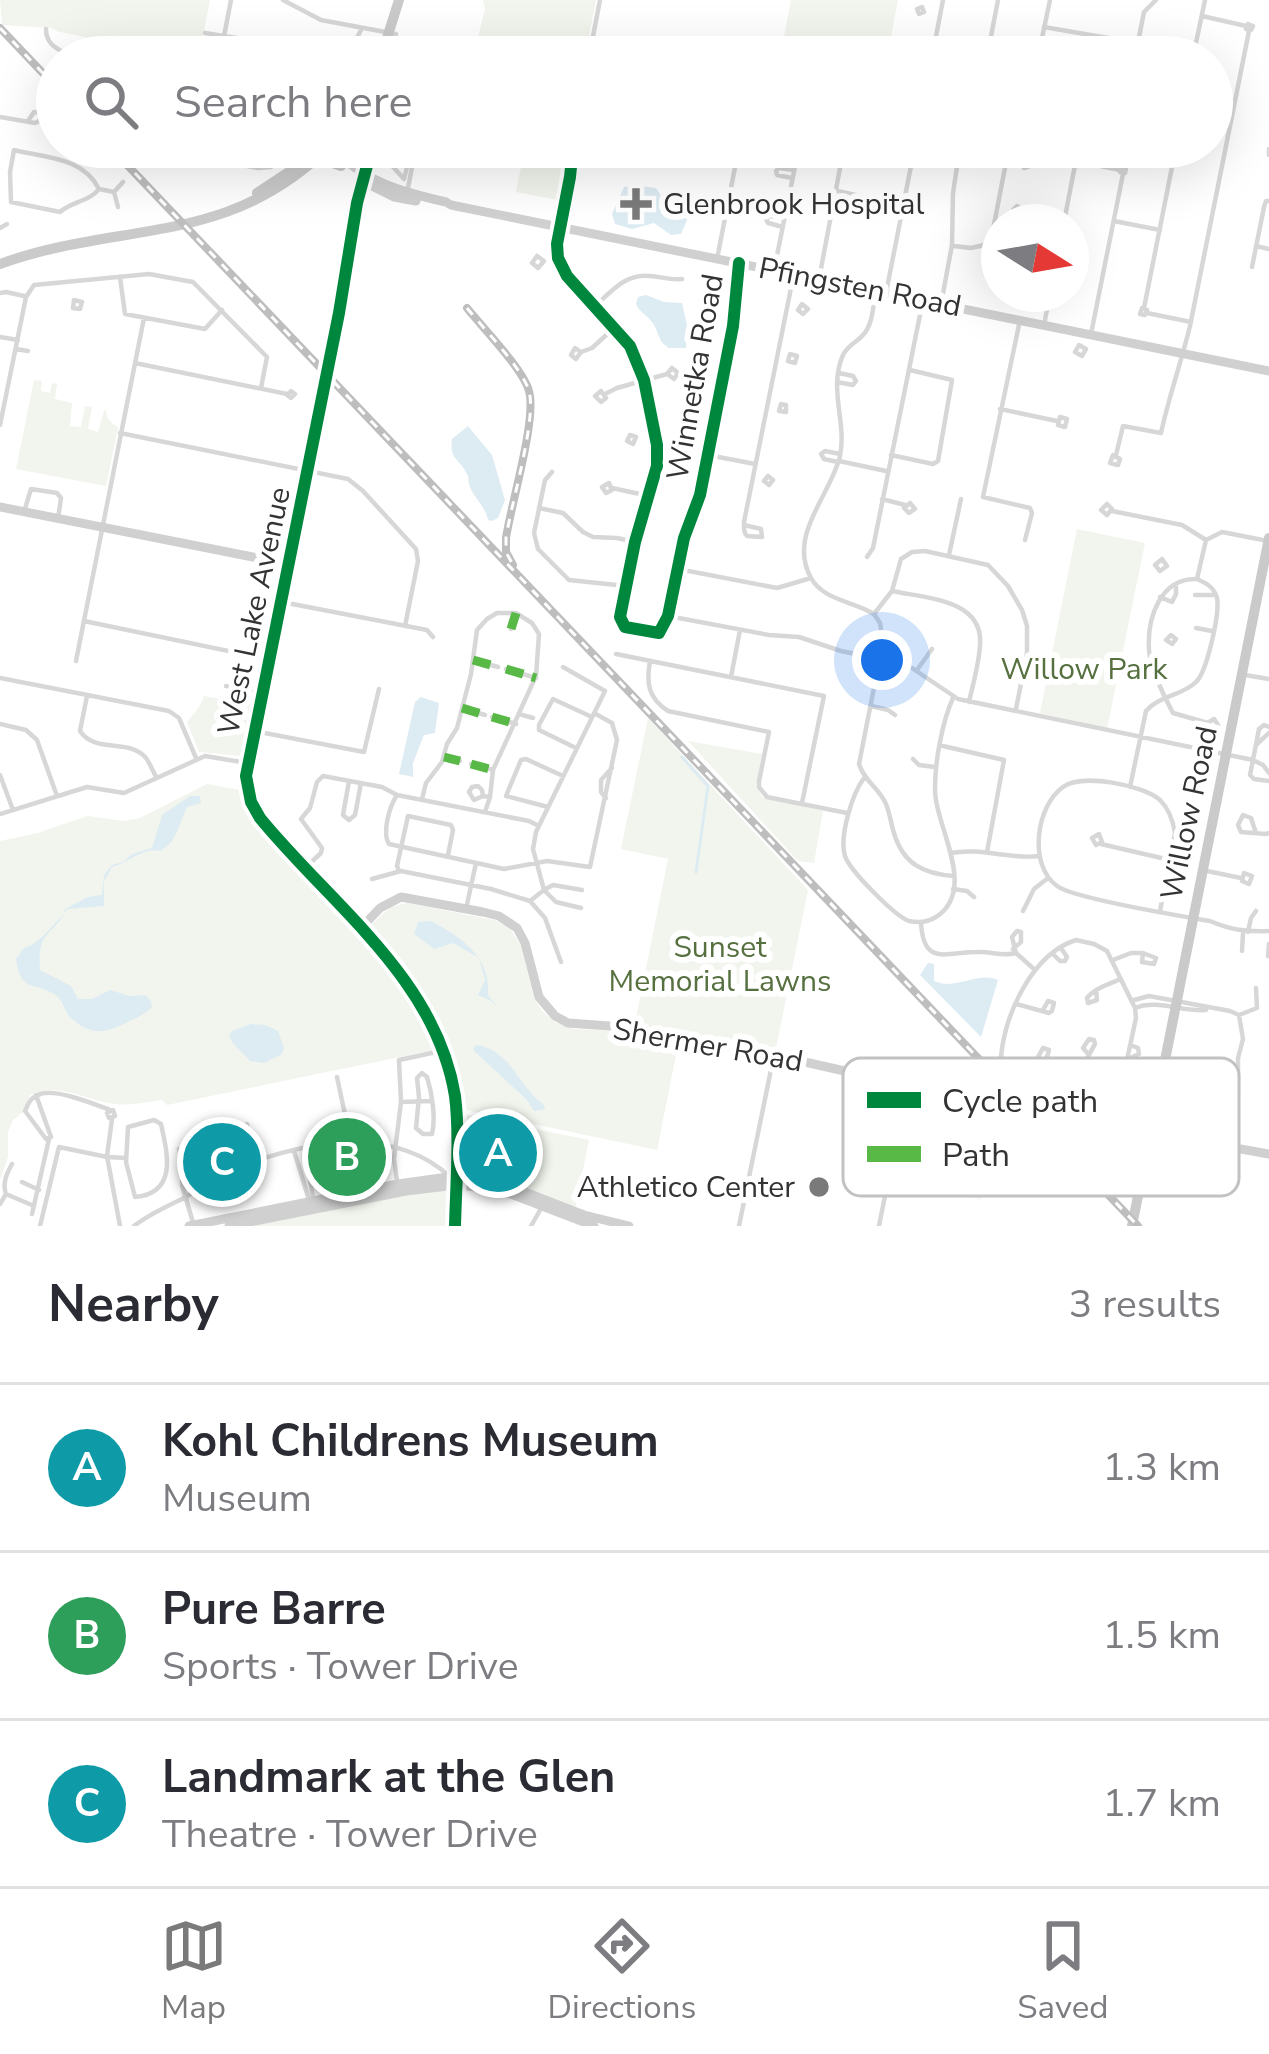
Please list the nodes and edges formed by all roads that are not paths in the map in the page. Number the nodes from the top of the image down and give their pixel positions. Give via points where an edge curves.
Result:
1 (231, 0) edge
2 (283, 0) edge
3 (401, 0) edge
4 (600, 0) edge
5 (943, 0) edge
6 (998, 0) edge
7 (1049, 0) edge
8 (1156, 0) edge
9 (1205, 0) edge
10 (925, 11) dead end
11 (940, 14) junction
12 (1202, 16) junction
13 (1044, 27) junction
14 (362, 28) junction
15 (46, 29) dead end
16 (206, 33) dead end
17 (393, 33) junction
18 (47, 36) edge
19 (224, 36) joint
20 (358, 36) edge
21 (392, 36) edge
22 (593, 36) edge
23 (936, 36) edge
24 (991, 36) edge
25 (1042, 36) edge
26 (1093, 36) edge
27 (1139, 36) edge
28 (1198, 36) edge
29 (1233, 102) edge
30 (0, 117) edge
31 (28, 122) dead end
32 (0, 147) edge
33 (14, 150) junction
34 (36, 154) edge
35 (82, 168) edge
36 (302, 168) edge
37 (349, 168) edge
38 (369, 168) edge
39 (370, 168) edge
40 (411, 168) edge
41 (570, 168) edge
42 (736, 168) edge
43 (794, 168) edge
44 (841, 168) edge
45 (911, 168) edge
46 (957, 168) edge
47 (1006, 168) edge
48 (1077, 168) edge
49 (1110, 168) edge
50 (1172, 168) edge
51 (1220, 168) edge
52 (366, 180) junction
53 (123, 182) dead end
54 (99, 189) junction
55 (837, 191) junction
56 (114, 192) junction
57 (407, 193) junction
58 (387, 194) junction
59 (1269, 201) edge
60 (362, 204) junction
61 (999, 204) edge
62 (1068, 204) edge
63 (451, 205) junction
64 (903, 205) junction
65 (118, 207) dead end
66 (1114, 220) junction
67 (560, 226) junction
68 (1160, 230) junction
69 (952, 245) junction
70 (981, 246) edge
71 (1256, 246) junction
72 (1269, 249) edge
73 (558, 258) junction
74 (717, 259) junction
75 (544, 262) dead end
76 (0, 263) edge
77 (739, 263) junction
78 (1252, 267) dead end
79 (774, 270) junction
80 (794, 274) junction
81 (120, 276) junction
82 (682, 279) dead end
83 (819, 279) junction
84 (881, 292) junction
85 (0, 293) edge
86 (26, 296) junction
87 (922, 300) junction
88 (941, 304) junction
89 (595, 306) junction
90 (787, 306) junction
91 (798, 308) dead end
92 (222, 310) junction
93 (1047, 312) edge
94 (339, 313) junction
95 (144, 318) junction
96 (1020, 320) junction
97 (1191, 322) junction
98 (1044, 325) junction
99 (614, 328) junction
100 (0, 337) edge
101 (1086, 338) junction
102 (18, 340) junction
103 (16, 349) junction
104 (28, 351) dead end
105 (581, 352) dead end
106 (1184, 353) junction
107 (778, 356) junction
108 (788, 358) dead end
109 (135, 363) junction
110 (909, 370) junction
111 (1269, 370) edge
112 (839, 373) junction
113 (667, 374) dead end
114 (644, 380) junction
115 (837, 382) junction
116 (261, 388) junction
117 (287, 394) dead end
118 (605, 394) dead end
119 (767, 404) junction
120 (779, 406) dead end
121 (1000, 409) junction
122 (1057, 422) dead end
123 (0, 425) edge
124 (120, 433) junction
125 (654, 434) junction
126 (636, 439) dead end
127 (708, 454) junction
128 (891, 455) junction
129 (1116, 455) dead end
130 (839, 459) junction
131 (755, 464) junction
132 (307, 471) junction
133 (888, 471) junction
134 (552, 472) dead end
135 (752, 478) junction
136 (764, 480) dead end
137 (612, 488) dead end
138 (649, 496) junction
139 (882, 499) junction
140 (961, 499) dead end
141 (905, 505) dead end
142 (0, 507) edge
143 (539, 508) junction
144 (1112, 511) dead end
145 (24, 512) junction
146 (58, 518) junction
147 (744, 523) dead end
148 (103, 527) junction
149 (1025, 540) dead end
150 (1206, 540) junction
151 (1269, 540) edge
152 (635, 542) junction
153 (949, 555) junction
154 (867, 557) dead end
155 (288, 564) junction
156 (678, 569) junction
157 (811, 578) junction
158 (1197, 579) junction
159 (1176, 583) junction
160 (626, 586) junction
161 (892, 591) junction
162 (1195, 595) dead end
163 (1216, 595) junction
164 (1160, 597) junction
165 (281, 602) junction
166 (516, 613) junction
167 (874, 614) junction
168 (668, 616) junction
169 (84, 621) junction
170 (405, 626) junction
171 (1196, 628) dead end
172 (512, 629) dead end
173 (740, 630) junction
174 (1212, 632) junction
175 (1150, 635) junction
176 (433, 637) dead end
177 (1166, 638) dead end
178 (932, 649) dead end
179 (616, 654) dead end
180 (268, 659) junction
181 (880, 659) junction
182 (473, 660) junction
183 (650, 661) junction
184 (76, 662) dead end
185 (562, 668) dead end
186 (917, 670) junction
187 (1156, 671) junction
188 (1124, 673) dead end
189 (1241, 674) junction
190 (731, 677) junction
191 (0, 678) edge
192 (536, 678) junction
193 (1269, 679) edge
194 (226, 686) dead end
195 (380, 689) dead end
196 (262, 692) junction
197 (87, 694) junction
198 (1166, 696) junction
199 (953, 698) junction
200 (969, 702) junction
201 (871, 706) junction
202 (462, 708) junction
203 (1016, 712) junction
204 (519, 714) junction
205 (593, 715) junction
206 (896, 715) dead end
207 (533, 718) dead end
208 (1208, 723) dead end
209 (0, 724) edge
210 (516, 724) junction
211 (1269, 730) edge
212 (254, 731) junction
213 (1139, 737) junction
214 (941, 746) junction
215 (576, 748) junction
216 (1226, 754) junction
217 (444, 757) junction
218 (196, 758) junction
219 (913, 759) dead end
220 (1253, 760) junction
221 (460, 761) dead end
222 (248, 763) junction
223 (471, 764) dead end
224 (937, 768) junction
225 (493, 770) junction
226 (1269, 772) edge
227 (0, 775) edge
228 (563, 776) junction
229 (156, 777) junction
230 (864, 778) junction
231 (349, 781) junction
232 (1269, 781) edge
233 (361, 783) junction
234 (1130, 787) junction
235 (57, 796) junction
236 (397, 796) junction
237 (422, 799) junction
238 (802, 803) junction
239 (548, 807) junction
240 (13, 810) junction
241 (485, 812) junction
242 (0, 814) edge
243 (849, 814) junction
244 (539, 826) junction
245 (1256, 833) dead end
246 (1269, 833) edge
247 (1101, 844) dead end
248 (401, 848) junction
249 (987, 852) junction
250 (951, 853) junction
251 (1039, 856) junction
252 (448, 857) junction
253 (1170, 860) junction
254 (476, 863) junction
255 (536, 863) junction
256 (305, 868) junction
257 (1202, 870) junction
258 (399, 871) junction
259 (954, 876) junction
260 (1048, 878) junction
261 (1241, 878) dead end
262 (372, 879) dead end
263 (471, 885) junction
264 (953, 889) junction
265 (544, 890) junction
266 (582, 890) dead end
267 (974, 897) dead end
268 (530, 901) junction
269 (466, 908) junction
270 (580, 908) dead end
271 (1023, 911) dead end
272 (1160, 911) junction
273 (1256, 911) dead end
274 (1192, 918) junction
275 (921, 922) junction
276 (362, 928) junction
277 (1269, 931) edge
278 (1245, 932) junction
279 (1269, 944) edge
280 (1061, 947) junction
281 (1242, 951) dead end
282 (1143, 953) dead end
283 (1053, 954) junction
284 (1268, 956) edge
285 (1113, 960) junction
286 (562, 962) dead end
287 (1035, 970) junction
288 (1121, 979) junction
289 (1256, 988) dead end
290 (1096, 990) dead end
291 (1016, 1004) junction
292 (1133, 1004) junction
293 (1174, 1005) junction
294 (1043, 1010) dead end
295 (1239, 1015) junction
296 (441, 1051) junction
297 (774, 1055) junction
298 (1089, 1055) dead end
299 (1002, 1058) edge
300 (1088, 1058) edge
301 (1130, 1058) edge
302 (1164, 1058) edge
303 (1239, 1063) edge
304 (843, 1071) edge
305 (337, 1077) dead end
306 (36, 1095) junction
307 (431, 1101) junction
308 (401, 1102) junction
309 (418, 1102) junction
310 (247, 1124) dead end
311 (50, 1139) junction
312 (351, 1143) junction
313 (396, 1147) junction
314 (311, 1148) junction
315 (179, 1149) dead end
316 (294, 1151) junction
317 (1239, 1151) edge
318 (1269, 1157) edge
319 (108, 1160) junction
320 (126, 1160) junction
321 (255, 1161) junction
322 (12, 1164) dead end
323 (458, 1177) junction
324 (307, 1178) junction
325 (22, 1182) dead end
326 (399, 1188) junction
327 (39, 1190) junction
328 (6, 1194) junction
329 (186, 1196) junction
330 (885, 1196) edge
331 (1136, 1196) edge
332 (543, 1203) junction
333 (0, 1204) edge
334 (313, 1206) junction
335 (40, 1226) edge
336 (121, 1226) edge
337 (134, 1226) edge
338 (192, 1226) edge
339 (229, 1226) edge
340 (455, 1226) edge
341 (531, 1226) edge
342 (594, 1226) edge
343 (628, 1226) edge
344 (739, 1226) edge
345 (879, 1226) edge
346 (1130, 1226) edge

1 - 19 street
2 - 14 street via 321,20
3 - 17 main road
4 - 22 street
5 - 11 street
6 - 24 street
7 - 13 street
8 - 27 street via 1144,11
9 - 12 street
10 - 11 street
11 - 23 street
12 - 28 street
12 - 29 street via 1247,28
13 - 25 street
13 - 26 street
14 - 17 street
14 - 20 street
15 - 18 street
16 - 19 street
17 - 21 main road
30 - 31 street
32 - 33 street
33 - 34 street
33 - 54 street via 11,202 60,212
35 - 54 street
36 - 76 main road via 274,192 201,222
37 - 52 street, Pfingsten Road
38 - 52 street, West Lake Avenue
39 - 52 street
40 - 57 street
41 - 67 street
42 - 74 street
43 - 79 street
44 - 55 street
45 - 64 street
46 - 69 street
47 - 61 street
48 - 62 street
49 - 66 street via 1121,172
50 - 68 street
51 - 97 street
52 - 57 street, Pfingsten Road
52 - 58 street, Pfingsten Road
52 - 60 street, West Lake Avenue
52 - 94 street, West Lake Avenue
53 - 56 street
54 - 56 street
55 - 64 street
55 - 83 street
56 - 65 street
57 - 63 street, Pfingsten Road
58 - 60 street
58 - 63 street, Pfingsten Road
59 - 71 street
60 - 94 street, West Lake Avenue
63 - 67 street, Pfingsten Road
64 - 84 street
66 - 68 street
66 - 101 street
67 - 73 street
67 - 74 street, Pfingsten Road
68 - 97 street via 1146,310
69 - 70 street
69 - 88 street
71 - 72 street
71 - 78 street
73 - 75 street
73 - 89 street
74 - 77 street, Pfingsten Road
77 - 79 street, Pfingsten Road
77 - 127 street, Winnetka Road
79 - 80 street, Pfingsten Road
80 - 83 street, Pfingsten Road
80 - 90 street
81 - 86 street via 34,285
81 - 92 street via 193,282
81 - 95 street via 124,314
82 - 89 street via 630,277
83 - 84 street, Pfingsten Road
84 - 87 street, Pfingsten Road
84 - 112 street
85 - 86 street
86 - 102 street
87 - 88 street, Pfingsten Road
87 - 110 street
88 - 96 street, Pfingsten Road
89 - 99 street
90 - 91 street
90 - 107 street
92 - 95 street via 205,328
92 - 116 street via 267,358
93 - 98 street
94 - 132 street, West Lake Avenue
95 - 109 street
96 - 98 street, Pfingsten Road
96 - 121 street
97 - 106 street
98 - 101 street, Pfingsten Road
99 - 105 street
99 - 114 street
100 - 102 street
101 - 106 street, Pfingsten Road
102 - 103 street
103 - 104 street
103 - 123 street
106 - 111 street, Pfingsten Road
106 - 129 street via 1161,434 1123,426
107 - 108 street
107 - 119 street
109 - 116 street
109 - 124 street
110 - 128 street
110 - 128 street via 952,380 935,463
112 - 115 street
112 - 115 street via 856,381
113 - 114 street
114 - 118 street
114 - 125 street
115 - 130 street
116 - 117 street
119 - 120 street
119 - 131 street
121 - 122 street
121 - 149 street via 983,497 1030,508
124 - 132 street
124 - 148 street
125 - 126 street
125 - 138 street
127 - 131 street
127 - 156 street, Winnetka Road
128 - 133 street
130 - 133 street
130 - 157 street via 810,519
131 - 135 street
132 - 155 street, West Lake Avenue
132 - 170 street via 353,482 416,549
133 - 139 street
134 - 143 street
135 - 136 street
135 - 147 street
137 - 138 street
138 - 152 street
139 - 141 street
139 - 154 street
140 - 153 street
142 - 145 street
143 - 152 street via 563,513 593,537
143 - 160 street via 535,545 563,576
144 - 150 street via 1182,525
145 - 146 street
145 - 146 street via 31,490 57,493
146 - 148 street
148 - 155 street
148 - 169 street
150 - 151 street via 1222,532
150 - 158 street
151 - 189 main road, Willow Road
152 - 160 street
153 - 161 street via 905,555
153 - 203 street via 988,565 1022,610 1028,642
155 - 165 street, West Lake Avenue
156 - 157 street via 777,587
156 - 168 street, Winnetka Road
157 - 167 street via 828,595
158 - 159 street
158 - 163 street
159 - 164 street
159 - 164 street via 1172,602
160 - 168 street, Winnetka Road via 622,624 655,634
161 - 167 street
161 - 200 street via 959,607 972,618 981,638
162 - 163 street
163 - 174 street
164 - 175 street
165 - 170 street
165 - 180 street, West Lake Avenue
166 - 172 street
166 - 182 street via 496,613 482,624
166 - 192 street via 539,634
167 - 181 street via 883,633
168 - 173 street
169 - 180 street
169 - 184 street
170 - 176 street
171 - 174 street
173 - 181 street
173 - 190 street
174 - 198 street via 1200,678
175 - 177 street
175 - 187 street
178 - 186 street
179 - 183 street
180 - 196 street, West Lake Avenue
181 - 186 street
181 - 201 street
182 - 192 street
182 - 202 street
183 - 190 street
183 - 238 street via 650,691 668,711 769,732 759,787
185 - 205 street via 604,688
186 - 199 street
187 - 188 street
187 - 198 street
189 - 193 street
189 - 216 main road, Willow Road
190 - 238 street via 824,696
191 - 197 street
192 - 204 street
194 - 196 street
195 - 212 street via 364,752
196 - 212 street, West Lake Avenue
197 - 218 street via 175,714
197 - 229 street via 82,736 140,752
198 - 208 street via 1178,716
198 - 213 street via 1147,711
199 - 200 street
199 - 214 street
200 - 203 street
201 - 206 street
201 - 230 street via 859,764
202 - 210 street
202 - 217 street
203 - 213 street
204 - 207 street
204 - 210 street
205 - 215 street
205 - 215 street via 553,699 544,712 539,730
205 - 255 street via 608,720 617,740 590,867
209 - 235 street via 37,740
210 - 225 street
211 - 220 street
212 - 222 street, West Lake Avenue
213 - 216 street
213 - 234 street
214 - 224 street
214 - 249 street via 1004,760
215 - 228 street
216 - 220 street
216 - 257 main road, Willow Road
217 - 221 street
217 - 237 street
218 - 222 street
218 - 229 street
219 - 224 street
220 - 226 street
220 - 232 street via 1250,776
222 - 256 street, West Lake Avenue via 251,802
223 - 225 street
224 - 250 street via 935,799
225 - 241 street
227 - 240 street
228 - 239 street
228 - 239 street via 521,760 506,796
229 - 235 street via 124,793 87,787
230 - 243 street
230 - 259 street via 883,797 907,856 922,871
231 - 233 street
231 - 233 street via 349,820
231 - 256 street via 318,779 301,821 322,850
233 - 236 street
234 - 251 street via 1094,780 1064,786 1047,807
234 - 253 street via 1170,814
235 - 240 street
236 - 237 street
236 - 248 street via 385,838
237 - 241 street
238 - 243 street
239 - 244 street
240 - 242 street
241 - 244 street
243 - 275 street via 847,861 897,914
244 - 255 street
245 - 246 street
247 - 253 street
248 - 252 street
248 - 252 street via 408,816 452,825
248 - 258 street
249 - 250 street
249 - 251 street
250 - 259 street
251 - 260 street
252 - 254 street
253 - 272 street
254 - 255 street
254 - 263 street
255 - 265 street
256 - 276 street, West Lake Avenue
257 - 261 street
257 - 274 main road, Willow Road
258 - 262 street
258 - 263 street
259 - 264 street
260 - 271 street
260 - 272 street via 1067,891
263 - 268 street
263 - 269 street
264 - 267 street
264 - 275 street via 942,911
265 - 266 street
265 - 268 street
265 - 270 street
268 - 286 street
269 - 276 street, Shermer Road via 401,897
269 - 297 street, Shermer Road via 517,928 539,997 562,1021
272 - 274 street
273 - 278 street
274 - 278 street
274 - 293 main road, Willow Road
275 - 287 street via 923,942 941,956 1014,951
276 - 296 street, West Lake Avenue via 400,972
277 - 278 street
278 - 281 street
279 - 284 street
280 - 283 street
280 - 283 street via 1065,961
280 - 285 street via 1094,944
282 - 285 street
283 - 287 street
285 - 288 street
287 - 291 street
288 - 290 street
288 - 292 street
289 - 295 street via 1257,1007
291 - 294 street
291 - 299 street
292 - 293 street via 1148,996
292 - 301 street via 1131,1045 1139,1054
293 - 295 street
293 - 302 main road, Willow Road
295 - 303 street
296 - 308 street via 398,1060
296 - 323 street, West Lake Avenue via 455,1097
297 - 304 street, Shermer Road
297 - 344 street
298 - 300 street
305 - 312 street
306 - 311 street
306 - 311 street via 25,1111
306 - 319 street via 110,1110
307 - 309 street
307 - 309 street via 422,1073
307 - 309 street via 428,1135 416,1128
308 - 309 street
308 - 313 street
310 - 321 street
311 - 327 street
312 - 313 street
312 - 314 street
313 - 323 street
313 - 326 street
314 - 316 street
314 - 324 street
315 - 329 street
316 - 321 street
316 - 324 street
317 - 318 street, Shermer Road
319 - 320 street
319 - 335 street via 59,1147
319 - 336 street
320 - 320 street via 137,1190 161,1187 167,1160 157,1126 128,1127
321 - 329 street
322 - 328 street
323 - 326 street
323 - 332 street
323 - 340 street, West Lake Avenue
324 - 334 street
325 - 327 street
326 - 334 street
327 - 328 street via 33,1210
328 - 333 street
329 - 337 street
329 - 338 street
330 - 345 street
331 - 346 main road, Willow Road
332 - 341 street
332 - 342 street
332 - 343 street
334 - 338 street
334 - 339 street

